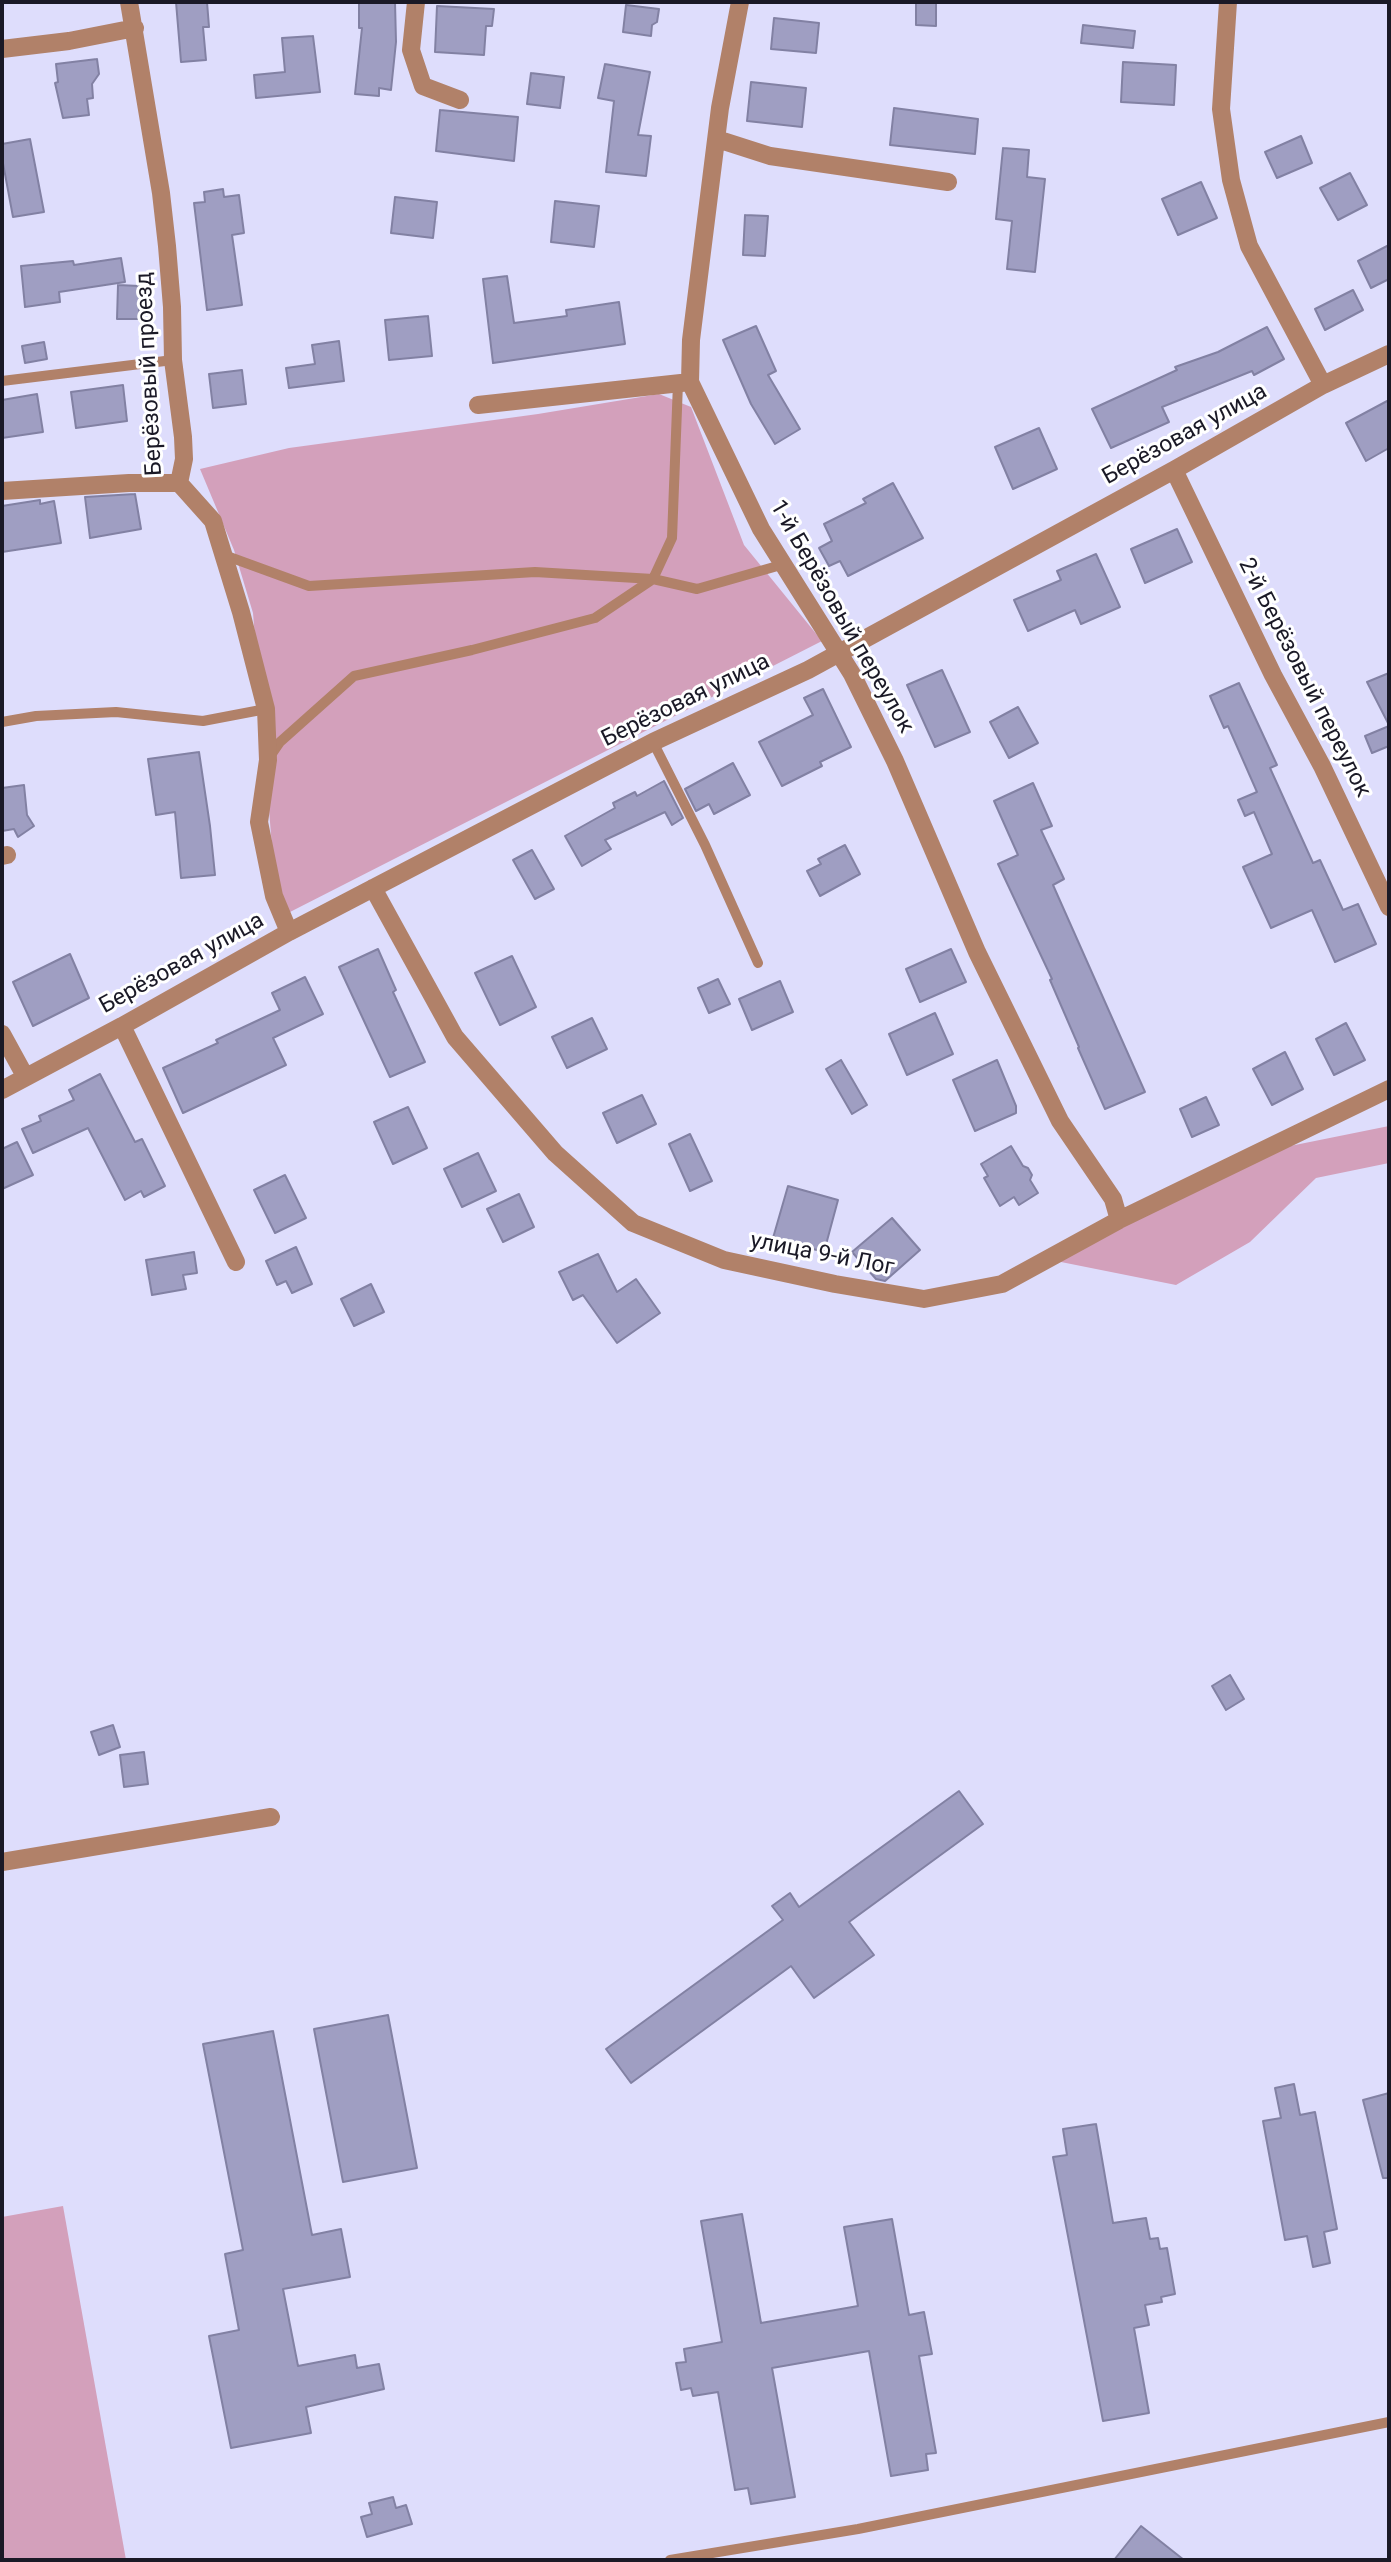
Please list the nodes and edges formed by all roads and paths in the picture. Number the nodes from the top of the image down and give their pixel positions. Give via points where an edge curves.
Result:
1 (129, 2) edge
2 (416, 2) edge
3 (740, 2) edge
4 (1228, 2) edge
5 (135, 28) junction
6 (2, 49) edge
7 (460, 100) dead end
8 (717, 139) junction
9 (948, 182) dead end
10 (1389, 354) edge
11 (173, 360) junction
12 (2, 381) edge
13 (684, 383) junction
14 (1323, 385) junction
15 (478, 405) dead end
16 (1174, 470) junction
17 (179, 484) junction
18 (2, 491) edge
19 (224, 555) junction
20 (781, 565) junction
21 (653, 579) junction
22 (839, 654) junction
23 (266, 709) junction
24 (2, 722) edge
25 (653, 742) junction
26 (268, 760) junction
27 (373, 888) junction
28 (1389, 907) edge
29 (289, 932) junction
30 (758, 962) dead end
31 (122, 1026) junction
32 (2, 1034) edge
33 (25, 1076) junction
34 (1389, 1089) edge
35 (2, 1090) edge
36 (1119, 1220) junction
37 (236, 1262) dead end
38 (271, 1817) dead end
39 (2, 1862) edge
40 (1389, 2421) edge
41 (670, 2560) edge

1 - 5 street, Берёзовый проезд
2 - 7 street via 411,50 423,86
3 - 8 street, 1-й Берёзовый переулок
4 - 14 street via 1222,109 1231,180 1249,246
5 - 6 street
5 - 11 street, Берёзовый проезд via 161,193
8 - 9 street via 770,156
8 - 13 street, 1-й Берёзовый переулок
10 - 14 street, Берёзовая улица
11 - 12 lane
11 - 17 street, Берёзовый проезд via 183,437
13 - 15 street
13 - 20 street, 1-й Берёзовый переулок
13 - 21 lane via 672,538
14 - 16 street, Берёзовая улица
16 - 22 street, Берёзовая улица
16 - 28 street, 2-й Берёзовый переулок
17 - 18 street
17 - 19 street, Берёзовый проезд via 213,521
19 - 21 lane via 309,586 535,572
19 - 23 street, Берёзовый проезд
20 - 21 lane via 697,589
20 - 22 street, 1-й Берёзовый переулок
21 - 26 lane via 595,618 354,676 280,742
22 - 25 street, Берёзовая улица
22 - 36 street, 1-й Берёзовый переулок via 895,761 977,952 1060,1121 1113,1199
23 - 24 lane via 203,721 116,712
23 - 26 street, Берёзовый проезд
25 - 27 street, Берёзовая улица
25 - 30 lane
26 - 29 street, Берёзовый проезд via 259,822 274,896
27 - 29 street, Берёзовая улица
27 - 36 street, улица 9-й Лог via 454,1037 555,1153 633,1223 724,1260 923,1299 1002,1284
29 - 31 street, Берёзовая улица
31 - 33 street, Берёзовая улица
31 - 37 street
32 - 33 street
33 - 35 street, Берёзовая улица
34 - 36 street, улица 9-й Лог
38 - 39 street
40 - 41 lane via 858,2529

